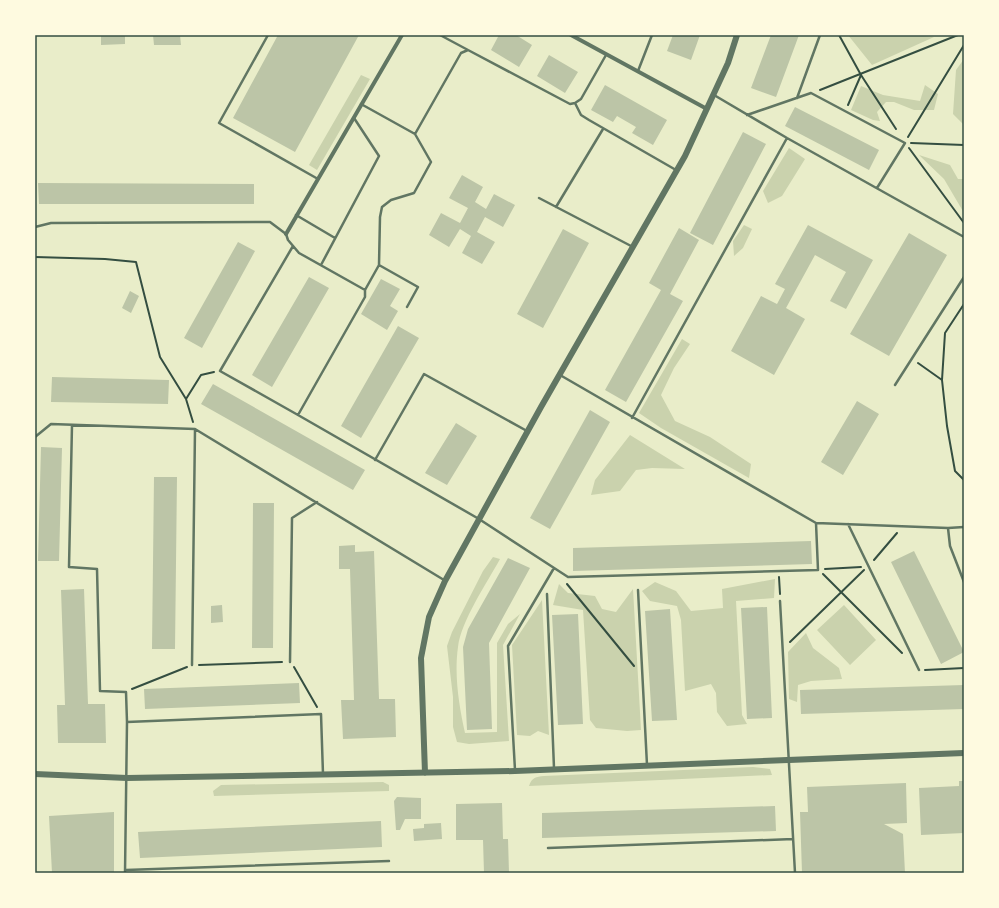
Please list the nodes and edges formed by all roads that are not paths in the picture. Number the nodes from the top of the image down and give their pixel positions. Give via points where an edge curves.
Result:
1 (268, 35) edge
2 (402, 35) edge
3 (440, 35) edge
4 (572, 35) edge
5 (652, 35) edge
6 (737, 35) edge
7 (820, 35) edge
8 (577, 36) edge
9 (468, 50) junction
10 (606, 55) junction
11 (638, 72) junction
12 (714, 95) junction
13 (797, 98) junction
14 (361, 104) junction
15 (575, 104) junction
16 (707, 109) junction
17 (747, 115) junction
18 (353, 118) junction
19 (603, 128) junction
20 (415, 134) junction
21 (787, 138) junction
22 (677, 171) junction
23 (318, 179) junction
24 (877, 188) junction
25 (539, 198) dead end
26 (556, 207) junction
27 (296, 216) junction
28 (35, 227) edge
29 (286, 234) junction
30 (964, 237) edge
31 (335, 238) junction
32 (293, 246) junction
33 (633, 247) junction
34 (321, 265) junction
35 (379, 265) junction
36 (964, 277) edge
37 (365, 290) junction
38 (407, 307) dead end
39 (559, 374) junction
40 (895, 385) dead end
41 (298, 415) junction
42 (632, 418) junction
43 (72, 425) junction
44 (195, 429) junction
45 (527, 431) junction
46 (35, 437) edge
47 (375, 460) junction
48 (317, 502) junction
49 (479, 519) junction
50 (816, 524) junction
51 (848, 524) junction
52 (964, 527) edge
53 (948, 528) junction
54 (554, 568) junction
55 (444, 581) junction
56 (964, 582) edge
57 (638, 590) dead end
58 (547, 594) dead end
59 (780, 602) road end
60 (290, 662) road end
61 (192, 665) road end
62 (919, 670) road end
63 (127, 722) junction
64 (964, 753) edge
65 (788, 759) junction
66 (647, 765) junction
67 (554, 769) junction
68 (515, 771) junction
69 (425, 773) junction
70 (35, 774) edge
71 (323, 774) junction
72 (127, 778) junction
73 (793, 839) junction
74 (548, 848) dead end
75 (389, 861) dead end
76 (126, 871) edge
77 (794, 873) edge

1 - 23 lane via 220,123
2 - 14 street
3 - 9 lane
4 - 8 street
5 - 11 lane
6 - 12 street
7 - 13 lane
8 - 10 street
9 - 15 lane via 570,104
9 - 20 lane via 461,53
10 - 11 street
10 - 15 lane via 581,99
11 - 16 street
12 - 16 street
12 - 17 lane
13 - 17 lane
13 - 24 lane via 811,93 905,143
14 - 18 street
14 - 20 lane
15 - 19 lane via 581,115
16 - 22 street
17 - 21 lane
18 - 23 street
18 - 31 lane via 379,156
19 - 22 lane
19 - 26 lane
20 - 35 lane via 431,162 414,193 391,200 382,207
21 - 24 lane
21 - 42 lane
22 - 33 street
23 - 27 street
24 - 30 lane
25 - 26 lane
26 - 33 lane
27 - 29 street
27 - 31 lane
28 - 29 lane via 51,223 270,222
29 - 32 lane
31 - 34 lane
32 - 34 lane via 299,253
32 - 41 lane via 220,371
33 - 39 street
34 - 37 lane
35 - 37 lane
35 - 38 lane via 418,287
36 - 40 lane
37 - 41 lane via 365,297
39 - 42 lane
39 - 45 street
41 - 47 lane
42 - 50 lane
43 - 44 lane
43 - 46 lane via 51,424
43 - 63 lane via 69,567 97,569 100,691 126,692
44 - 48 lane
44 - 61 lane
45 - 47 lane via 424,374
45 - 49 street
47 - 49 lane
48 - 55 lane
48 - 60 lane via 292,518
49 - 54 lane
49 - 55 street
50 - 51 lane
50 - 54 lane via 818,570 568,577
51 - 53 lane
51 - 62 lane
52 - 53 lane
53 - 56 lane via 950,546
54 - 68 lane via 508,646
55 - 69 street via 429,617 421,658
57 - 66 lane
58 - 67 lane
59 - 65 lane
63 - 71 lane via 321,714
63 - 72 lane
64 - 65 street
65 - 66 street
65 - 73 lane
66 - 67 street
67 - 68 street
68 - 69 street
69 - 71 street
70 - 72 street
71 - 72 street
72 - 76 lane
73 - 74 lane
73 - 77 lane
75 - 76 lane

